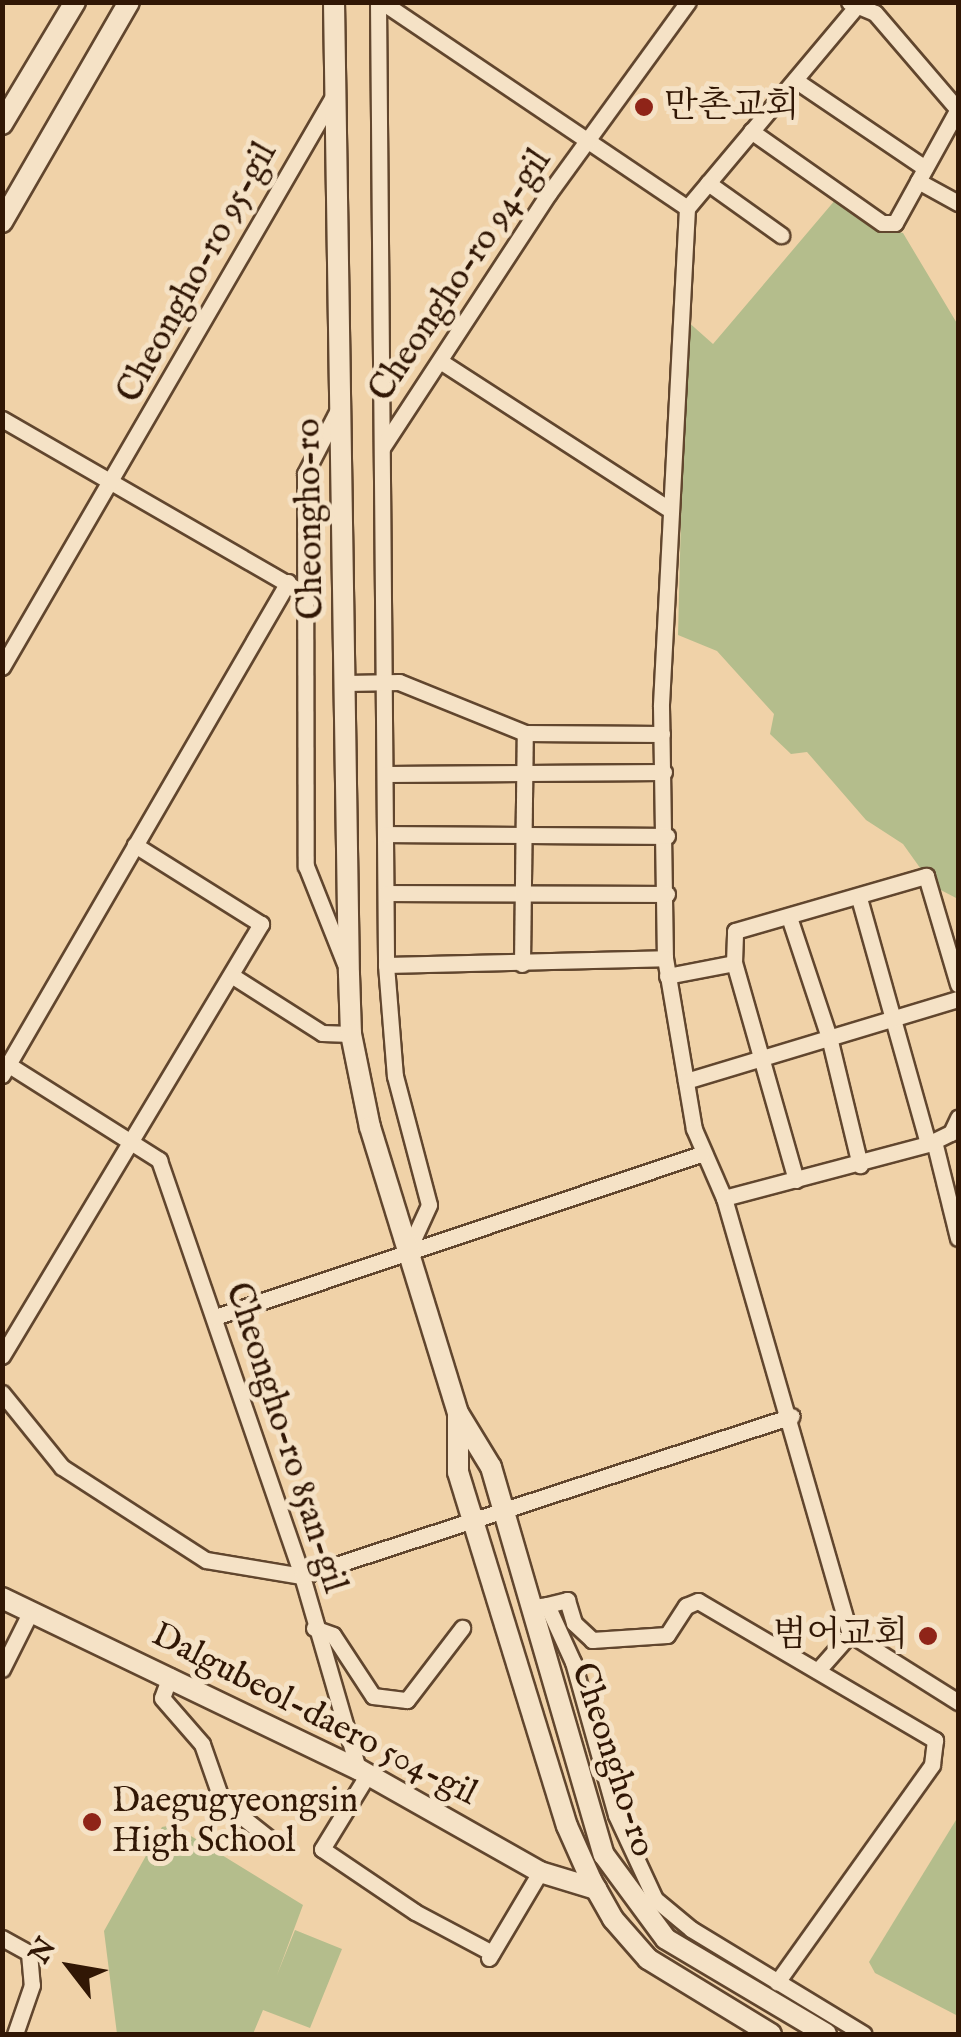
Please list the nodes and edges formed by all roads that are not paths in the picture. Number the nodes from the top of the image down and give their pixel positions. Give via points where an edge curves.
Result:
1 (75, 2) edge
2 (129, 2) edge
3 (334, 2) edge
4 (380, 2) edge
5 (688, 2) edge
6 (391, 3) edge
7 (852, 5) edge
8 (881, 8) edge
9 (794, 80) junction
10 (334, 94) junction
11 (958, 110) edge
12 (2, 124) edge
13 (752, 131) junction
14 (591, 138) junction
15 (921, 175) junction
16 (708, 183) junction
17 (958, 202) edge
18 (687, 208) junction
19 (2, 222) edge
20 (781, 234) dead end
21 (440, 361) junction
22 (341, 404) junction
23 (2, 419) edge
24 (382, 448) junction
25 (114, 482) junction
26 (667, 508) junction
27 (288, 582) junction
28 (310, 597) junction
29 (2, 667) edge
30 (346, 683) junction
31 (388, 683) junction
32 (524, 734) junction
33 (662, 734) junction
34 (664, 772) junction
35 (386, 774) junction
36 (526, 774) junction
37 (386, 834) junction
38 (667, 836) junction
39 (526, 837) junction
40 (135, 846) junction
41 (386, 893) junction
42 (667, 894) junction
43 (526, 896) junction
44 (859, 898) junction
45 (789, 917) junction
46 (665, 958) junction
47 (734, 963) junction
48 (386, 964) junction
49 (522, 964) junction
50 (349, 974) junction
51 (231, 975) junction
52 (667, 976) junction
53 (958, 984) edge
54 (958, 999) edge
55 (893, 1017) junction
56 (351, 1034) junction
57 (2, 1035) edge
58 (829, 1037) junction
59 (20, 1045) junction
60 (760, 1057) junction
61 (6, 1070) edge
62 (686, 1081) junction
63 (958, 1118) edge
64 (132, 1141) junction
65 (932, 1143) junction
66 (701, 1154) junction
67 (860, 1165) junction
68 (796, 1180) junction
69 (724, 1198) junction
70 (958, 1238) edge
71 (408, 1253) junction
72 (214, 1316) junction
73 (2, 1356) edge
74 (2, 1393) edge
75 (458, 1413) junction
76 (792, 1416) junction
77 (504, 1512) junction
78 (473, 1521) junction
79 (302, 1576) junction
80 (2, 1598) edge
81 (539, 1606) junction
82 (31, 1611) junction
83 (314, 1628) junction
84 (462, 1628) dead end
85 (850, 1634) junction
86 (2, 1668) edge
87 (820, 1670) junction
88 (170, 1676) junction
89 (958, 1702) edge
90 (363, 1771) junction
91 (271, 1840) dead end
92 (540, 1872) junction
93 (596, 1889) junction
94 (2, 1938) edge
95 (778, 1982) junction
96 (14, 2034) edge
97 (771, 2034) edge
98 (826, 2034) edge
99 (864, 2034) edge

1 - 12 main road
2 - 19 main road
3 - 10 main road, Cheongho-ro
4 - 6 street, Cheongho-ro 94-gil
4 - 24 street
5 - 14 street, Cheongho-ro 94-gil
6 - 14 street, Cheongho-ro 94-gil
7 - 8 street
7 - 9 street
8 - 11 street
9 - 13 street
9 - 15 street
10 - 22 main road, Cheongho-ro
10 - 25 street, Cheongho-ro 95-gil
11 - 15 street
13 - 15 street via 882,223 896,224
13 - 16 street
14 - 18 street
14 - 21 street, Cheongho-ro 94-gil
15 - 17 street
16 - 18 street
16 - 20 street
18 - 26 street
21 - 24 street, Cheongho-ro 94-gil
21 - 26 street
22 - 28 street via 305,474
22 - 30 main road, Cheongho-ro
23 - 25 street
24 - 31 street
25 - 27 street
25 - 29 street, Cheongho-ro 95-gil
26 - 33 street
27 - 28 street
27 - 40 street
28 - 50 street via 306,866
30 - 31 street
30 - 50 main road, Cheongho-ro
31 - 32 street
31 - 35 street
32 - 33 street
32 - 36 street
33 - 34 street
34 - 36 street
34 - 38 street
35 - 36 street
35 - 37 street
36 - 39 street
37 - 39 street
37 - 41 street
38 - 39 street
38 - 42 street
39 - 43 street
40 - 51 street via 261,924
40 - 59 street
41 - 43 street
41 - 48 street
42 - 43 street
42 - 46 street
43 - 49 street
44 - 45 street
44 - 53 street via 926,876
44 - 55 street
45 - 47 street via 736,931
45 - 58 street
46 - 49 street
46 - 52 street
47 - 52 street
47 - 60 street
48 - 49 street
48 - 71 street via 395,1076 429,1204
50 - 56 main road, Cheongho-ro
51 - 56 street via 322,1033
51 - 64 street
52 - 62 street
54 - 55 street
55 - 58 street
55 - 65 street
56 - 71 main road, Cheongho-ro via 370,1127
57 - 59 street
58 - 60 street
58 - 67 street
59 - 61 street
60 - 62 street
60 - 68 street
61 - 64 street, Cheongho-ro 85an-gil
62 - 66 street
63 - 65 street via 951,1134
64 - 72 street, Cheongho-ro 85an-gil via 159,1160
64 - 73 street
65 - 67 street
65 - 70 street
66 - 69 street
66 - 71 street
67 - 68 street
68 - 69 street
69 - 76 street
71 - 72 street
71 - 75 main road, Cheongho-ro
72 - 79 street, Cheongho-ro 85an-gil
74 - 79 street via 62,1468 206,1560
75 - 77 main road, Cheongho-ro via 491,1467
75 - 78 main road, Cheongho-ro via 458,1472
76 - 77 street
76 - 85 street
77 - 78 street
77 - 81 main road, Cheongho-ro
78 - 79 street
78 - 93 main road, Cheongho-ro via 568,1826
79 - 83 street, Cheongho-ro 85an-gil
80 - 82 main road, Dalgubeol-daero 504-gil
81 - 87 street via 567,1600 574,1623 592,1640 667,1635 686,1606 698,1602
81 - 95 street via 573,1662 640,1878 668,1913
81 - 98 main road, Cheongho-ro via 594,1828 615,1878 666,1940
82 - 86 street
82 - 88 main road, Dalgubeol-daero 504-gil
83 - 84 street via 333,1635 373,1696 407,1700
83 - 90 street, Cheongho-ro 85an-gil
85 - 87 street
85 - 89 street
87 - 95 street via 856,1699 934,1740 938,1749
88 - 90 main road, Dalgubeol-daero 504-gil
88 - 91 street via 162,1698 202,1744 222,1801
90 - 92 main road, Dalgubeol-daero 504-gil
90 - 92 street via 322,1849 490,1956
92 - 93 main road, Dalgubeol-daero 504-gil
93 - 97 main road, Cheongho-ro via 613,1920 656,1965
94 - 96 street via 29,1953 32,1985
95 - 99 street

